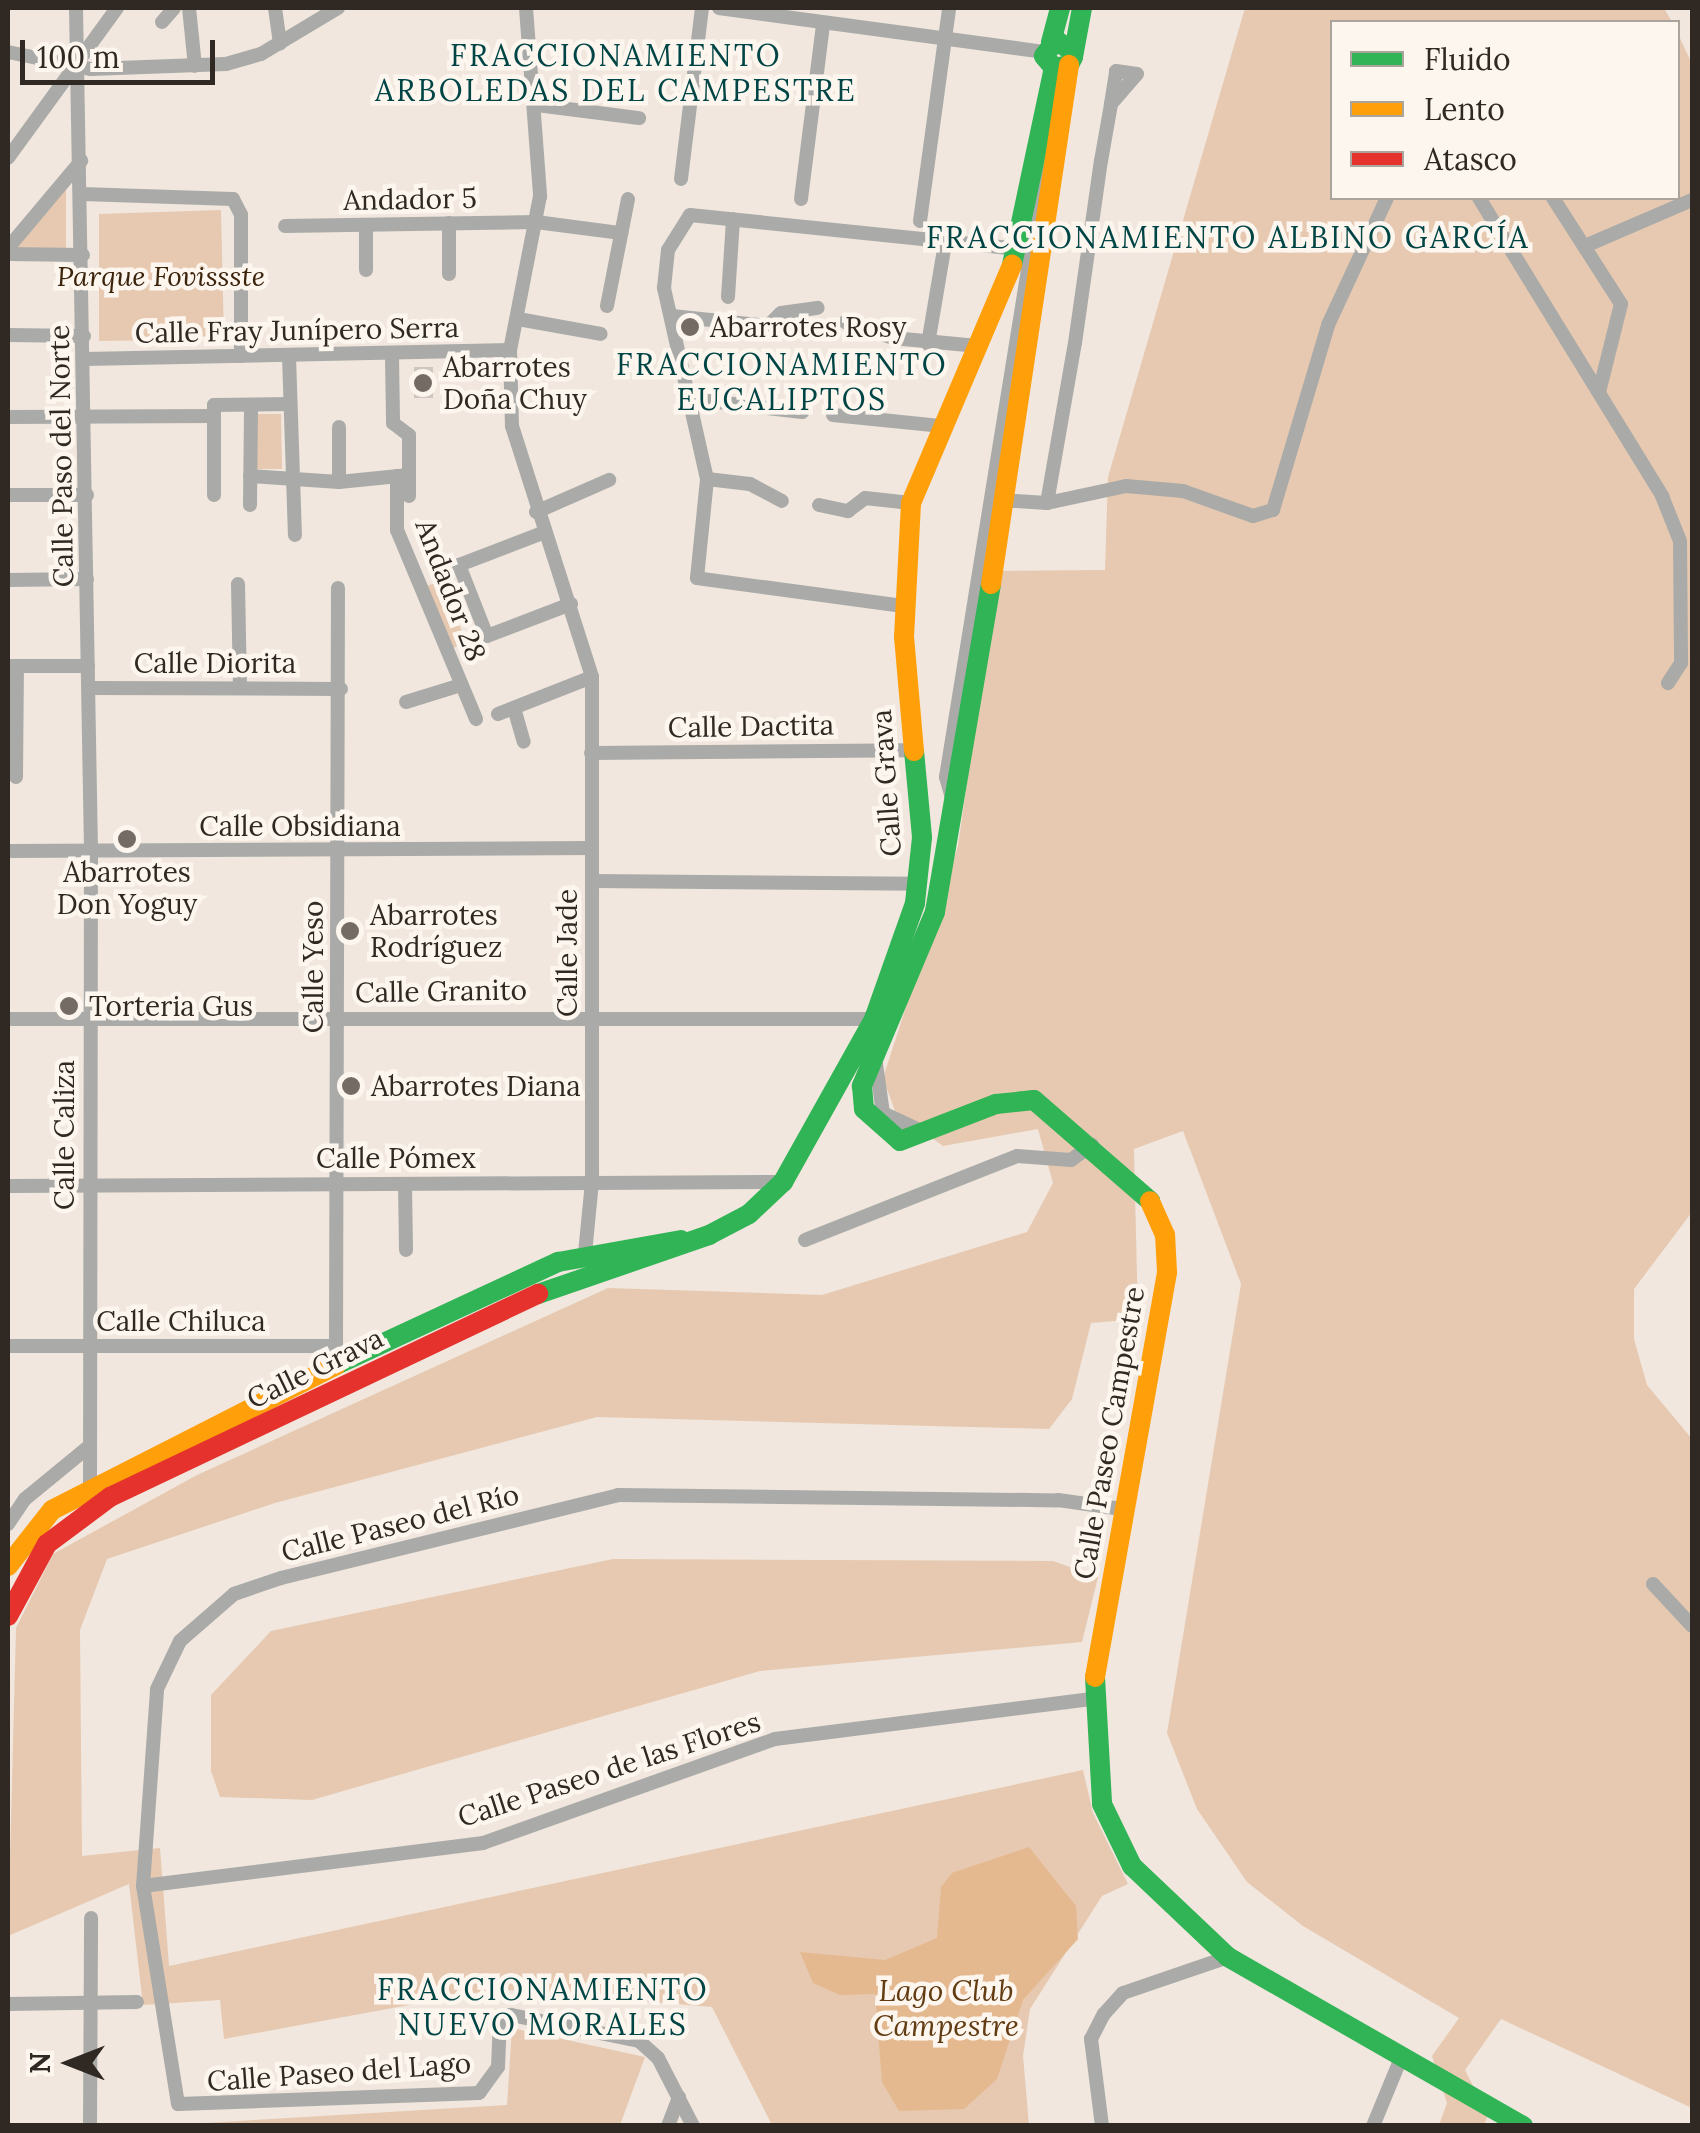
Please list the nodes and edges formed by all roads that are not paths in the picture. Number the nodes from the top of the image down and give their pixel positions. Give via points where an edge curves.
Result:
1 (76, 8) edge
2 (117, 8) edge
3 (174, 8) edge
4 (189, 8) edge
5 (276, 8) edge
6 (338, 8) edge
7 (526, 8) edge
8 (702, 8) edge
9 (719, 8) edge
10 (949, 8) edge
11 (1060, 8) edge
12 (1082, 8) edge
13 (318, 14) edge
14 (162, 22) dead end
15 (823, 26) junction
16 (280, 44) junction
17 (945, 44) junction
18 (8, 52) edge
19 (1057, 58) junction
20 (74, 65) junction
21 (195, 66) junction
22 (1110, 104) junction
23 (536, 105) junction
24 (639, 118) dead end
25 (8, 158) edge
26 (82, 161) junction
27 (681, 179) dead end
28 (82, 194) junction
29 (800, 199) dead end
30 (628, 200) dead end
31 (1386, 200) edge
32 (1480, 200) edge
33 (1555, 200) edge
34 (1692, 200) edge
35 (733, 219) junction
36 (920, 221) dead end
37 (536, 222) junction
38 (449, 223) junction
39 (366, 225) junction
40 (285, 226) dead end
41 (622, 233) junction
42 (945, 244) junction
43 (1585, 246) junction
44 (1024, 248) junction
45 (8, 251) edge
46 (83, 255) junction
47 (366, 270) dead end
48 (449, 274) dead end
49 (728, 298) dead end
50 (607, 306) dead end
51 (818, 308) dead end
52 (672, 316) junction
53 (518, 319) junction
54 (845, 322) dead end
55 (601, 334) dead end
56 (8, 335) edge
57 (84, 336) junction
58 (928, 344) junction
59 (978, 346) junction
60 (510, 350) junction
61 (241, 356) junction
62 (289, 356) junction
63 (392, 356) junction
64 (85, 359) junction
65 (1600, 392) junction
66 (691, 399) junction
67 (290, 404) junction
68 (251, 406) junction
69 (802, 412) dead end
70 (834, 415) dead end
71 (214, 416) junction
72 (8, 418) edge
73 (86, 418) junction
74 (942, 426) junction
75 (338, 427) dead end
76 (250, 476) junction
77 (403, 476) junction
78 (707, 479) junction
79 (610, 480) dead end
80 (292, 482) junction
81 (338, 482) junction
82 (8, 494) edge
83 (214, 494) dead end
84 (86, 495) junction
85 (409, 496) dead end
86 (997, 499) junction
87 (782, 501) dead end
88 (911, 503) junction
89 (1047, 504) junction
90 (250, 505) dead end
91 (819, 505) dead end
92 (536, 512) junction
93 (544, 532) junction
94 (295, 535) dead end
95 (8, 580) edge
96 (87, 580) junction
97 (238, 584) dead end
98 (338, 588) dead end
99 (571, 604) junction
100 (904, 606) junction
101 (12, 666) edge
102 (88, 666) junction
103 (592, 677) junction
104 (1668, 683) dead end
105 (460, 685) junction
106 (240, 687) junction
107 (89, 688) junction
108 (341, 689) junction
109 (406, 702) dead end
110 (514, 708) junction
111 (498, 714) dead end
112 (476, 718) dead end
113 (524, 742) dead end
114 (911, 750) junction
115 (591, 753) junction
116 (16, 777) dead end
117 (592, 848) junction
118 (91, 850) junction
119 (8, 851) edge
120 (338, 852) junction
121 (592, 881) junction
122 (919, 884) junction
123 (591, 1015) junction
124 (338, 1017) junction
125 (8, 1018) edge
126 (90, 1018) junction
127 (874, 1018) junction
128 (1092, 1144) junction
129 (337, 1182) junction
130 (592, 1182) junction
131 (784, 1182) junction
132 (405, 1185) junction
133 (8, 1186) edge
134 (89, 1186) junction
135 (698, 1239) junction
136 (805, 1240) dead end
137 (406, 1250) dead end
138 (585, 1254) junction
139 (8, 1346) edge
140 (89, 1347) junction
141 (339, 1354) junction
142 (87, 1448) junction
143 (90, 1484) junction
144 (1122, 1509) junction
145 (10, 1515) edge
146 (8, 1566) edge
147 (1653, 1584) dead end
148 (8, 1616) edge
149 (1692, 1626) edge
150 (1091, 1699) junction
151 (143, 1886) junction
152 (91, 1918) dead end
153 (1228, 1956) junction
154 (138, 2002) dead end
155 (90, 2003) junction
156 (8, 2004) edge
157 (1401, 2058) junction
158 (679, 2098) junction
159 (178, 2104) joint
160 (90, 2126) edge
161 (668, 2126) edge
162 (693, 2126) edge
163 (1102, 2126) edge
164 (1374, 2126) edge
165 (1523, 2126) edge

1 - 20 street, Calle Paso del Norte
2 - 20 street
3 - 14 street
4 - 21 street
5 - 16 street
6 - 13 street
7 - 23 street, Calle Jade
8 - 27 street
9 - 15 street
10 - 17 street
11 - 19 main road
12 - 19 main road
13 - 16 street
15 - 17 street
15 - 29 street
16 - 21 street via 239,62
17 - 19 street
17 - 36 street
18 - 20 street
19 - 44 main road, Calle Grava
19 - 44 main road, Calle Paseo Campestre
20 - 21 street
20 - 25 street
20 - 26 street, Calle Paso del Norte
22 - 22 street via 1116,71 1137,74
22 - 89 street
23 - 24 street
23 - 37 street, Calle Jade
26 - 28 street, Calle Paso del Norte
26 - 45 street
28 - 46 street, Calle Paso del Norte
28 - 61 street via 233,199 241,214
30 - 41 street
31 - 89 street via 1328,325 1273,510 1253,516 1183,491 1126,486
32 - 65 street
33 - 43 street
34 - 43 street
35 - 42 street
35 - 49 street
35 - 52 street via 690,216 668,250 664,288
37 - 38 street, Andador 5
37 - 41 street, Andador 5
37 - 53 street, Calle Jade
38 - 39 street, Andador 5
38 - 48 street
39 - 40 street, Andador 5
39 - 47 street
41 - 50 street
42 - 44 street
42 - 58 street
43 - 65 street via 1621,304
44 - 59 main road, Calle Grava
44 - 86 main road, Calle Paseo Campestre via 1031,293
45 - 46 street
46 - 57 street, Calle Paso del Norte
51 - 52 street via 781,313 768,326
52 - 66 street
53 - 55 street
53 - 60 street, Calle Jade
54 - 58 street
56 - 57 street
57 - 64 street, Calle Paso del Norte
58 - 59 street
59 - 74 main road, Calle Grava
60 - 63 street, Calle Fray Junípero Serra
60 - 92 street, Calle Jade via 513,438
61 - 62 street, Calle Fray Junípero Serra
61 - 64 street, Calle Fray Junípero Serra
62 - 63 street, Calle Fray Junípero Serra
62 - 67 street
63 - 77 street, Andador 28 via 393,423 409,435
64 - 73 street, Calle Paso del Norte
65 - 104 street via 1680,541 1681,663
66 - 69 street
66 - 78 street
67 - 68 street
67 - 80 street
68 - 71 street via 214,405
68 - 76 street
70 - 74 street
71 - 73 street
71 - 83 street
72 - 73 street
73 - 84 street, Calle Paso del Norte
74 - 88 main road, Calle Grava
75 - 81 street
76 - 80 street
76 - 90 street
77 - 81 street
77 - 85 street, Andador 28
77 - 105 street, Andador 28 via 396,530
78 - 87 street via 750,484
78 - 100 street via 697,578
79 - 92 street
80 - 81 street
80 - 94 street
82 - 84 street
84 - 96 street, Calle Paso del Norte
86 - 89 street
86 - 128 main road, Calle Paseo Campestre via 954,804 926,944 862,1086 864,1109 900,1140 932,1135 996,1104 1034,1100
88 - 91 street via 865,498 848,511
88 - 100 main road, Calle Grava
92 - 93 street, Calle Jade
93 - 99 street, Calle Jade
93 - 99 street via 459,565 487,636
95 - 96 street
96 - 102 street, Calle Paso del Norte
97 - 106 street
98 - 108 street, Calle Yeso
99 - 103 street, Calle Jade
100 - 114 main road, Calle Grava
101 - 102 street
101 - 116 street
102 - 107 street, Calle Caliza
103 - 110 street
103 - 115 street, Calle Jade
105 - 109 street
105 - 112 street, Andador 28
106 - 107 street, Calle Diorita
106 - 108 street, Calle Diorita
107 - 118 street, Calle Caliza
108 - 120 street, Calle Yeso
110 - 111 street
110 - 113 street
114 - 115 street, Calle Dactita
114 - 122 main road, Calle Grava via 922,837
115 - 117 street, Calle Jade
117 - 120 street, Calle Obsidiana
117 - 121 street, Calle Jade
118 - 119 street, Calle Obsidiana
118 - 120 street, Calle Obsidiana
118 - 126 street, Calle Caliza
120 - 124 street, Calle Yeso
121 - 122 street
121 - 123 street, Calle Jade
122 - 127 main road, Calle Grava
123 - 124 street, Calle Granito
123 - 127 street, Calle Granito
123 - 130 street, Calle Jade
124 - 126 street, Calle Granito
124 - 129 street, Calle Yeso
125 - 126 street, Calle Granito
126 - 134 street, Calle Caliza
127 - 131 main road, Calle Grava
128 - 136 street via 1071,1160 1017,1156
128 - 144 main road, Calle Paseo Campestre via 1149,1198 1164,1235 1166,1272
129 - 132 street, Calle Pómex
129 - 134 street, Calle Pómex
129 - 141 street, Calle Yeso
130 - 131 street, Calle Pómex
130 - 132 street, Calle Pómex
130 - 138 street, Calle Jade
131 - 135 main road, Calle Grava via 749,1214
132 - 137 street
133 - 134 street, Calle Pómex
134 - 140 street, Calle Caliza
135 - 138 main road, Calle Grava
135 - 148 main road, Calle Grava via 522,1299 110,1497 47,1544
138 - 141 main road, Calle Grava
139 - 140 street, Calle Chiluca
140 - 141 street, Calle Chiluca
140 - 142 street, Calle Caliza
141 - 143 main road, Calle Grava
142 - 143 street, Calle Caliza
142 - 145 street
143 - 146 main road, Calle Grava via 52,1510
144 - 150 main road, Calle Paseo Campestre
144 - 151 street, Calle Paseo del Río via 1058,1500 618,1495 234,1594 180,1642 156,1690
147 - 149 street
150 - 151 street, Calle Paseo de las Flores via 775,1740 483,1843
150 - 153 main road, Calle Paseo Campestre via 1102,1804 1132,1866
151 - 159 street, Calle Paseo del Río
152 - 155 street
153 - 157 main road, Calle Paseo Campestre
153 - 163 street via 1124,1994 1104,2014 1091,2039
154 - 155 street
155 - 156 street
155 - 160 street
157 - 164 street
157 - 165 main road, Calle Paseo Campestre
158 - 159 street, Calle Paseo del Lago via 658,2058 639,2041 510,2015 500,2018 498,2067 479,2094
158 - 161 street
158 - 162 street, Calle Paseo del Lago

